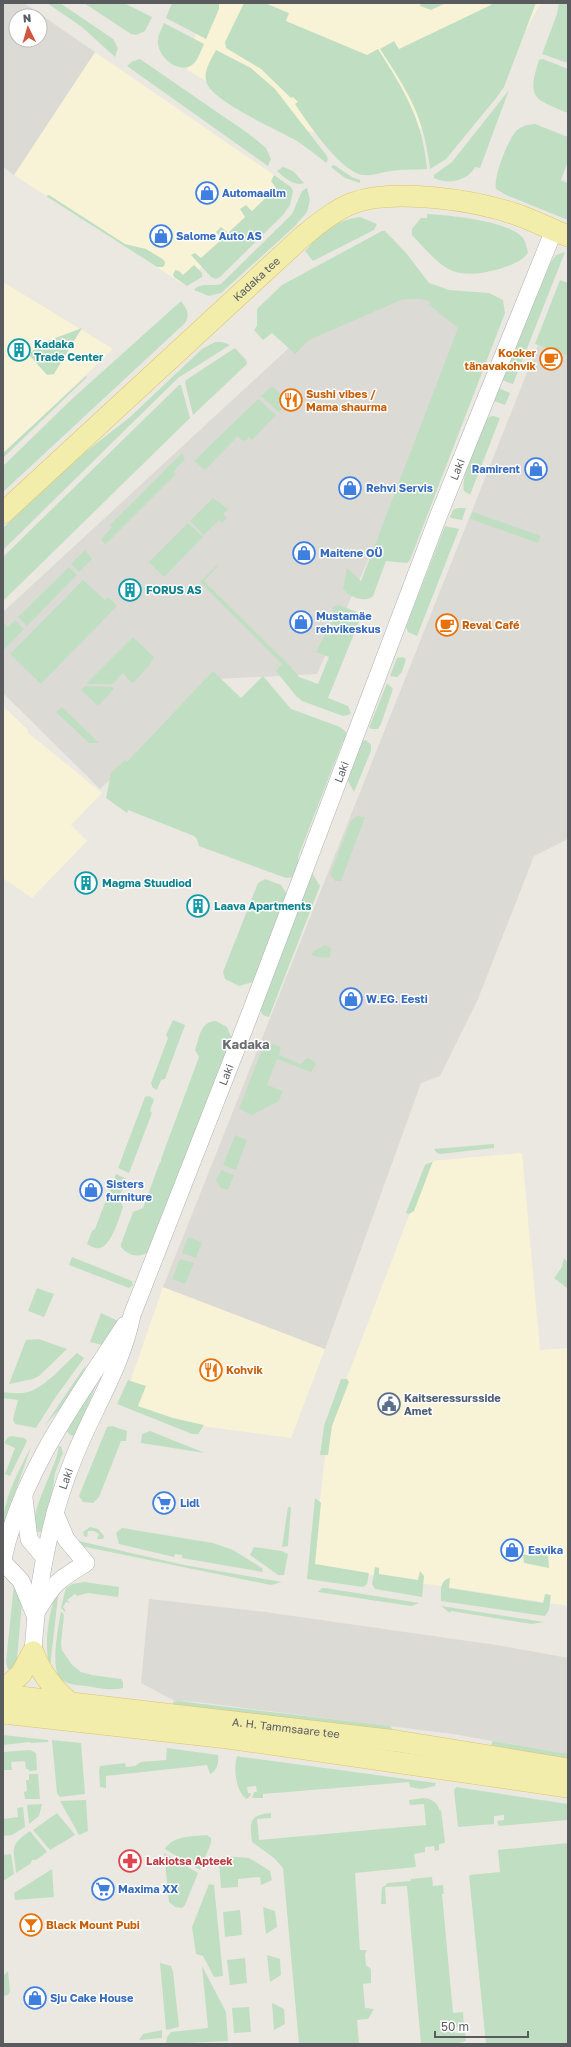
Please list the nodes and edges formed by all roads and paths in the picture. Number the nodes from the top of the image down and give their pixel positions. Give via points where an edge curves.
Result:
1 (561, 233) edge
2 (3, 513) edge
3 (132, 1314) junction
4 (24, 1494) junction
5 (55, 1513) junction
6 (44, 1557) junction
7 (3, 1560) edge
8 (35, 1615) junction
9 (33, 1652) junction
10 (6, 1693) edge
11 (69, 1702) junction
12 (568, 1769) edge
13 (568, 1787) edge

1 - 2 main road, Kadaka tee via 514,214 476,204 424,197 380,197 353,203 329,216 302,237
1 - 3 street, Laki via 438,517 255,1000
3 - 4 street, Laki via 59,1425
3 - 5 street, Laki via 127,1340 117,1366 73,1461
4 - 6 street via 29,1539
4 - 7 street, Laki via 10,1529
5 - 6 street, Laki
5 - 8 street via 66,1539 86,1562 58,1580
6 - 8 street, Laki
7 - 8 street via 21,1582
8 - 9 street, Laki
9 - 10 main road via 21,1674
9 - 11 main road via 46,1678
10 - 11 main road, A. H. Tammsaare tee
10 - 13 main road, A. H. Tammsaare tee via 29,1716 235,1739
11 - 12 main road, A. H. Tammsaare tee via 397,1741

